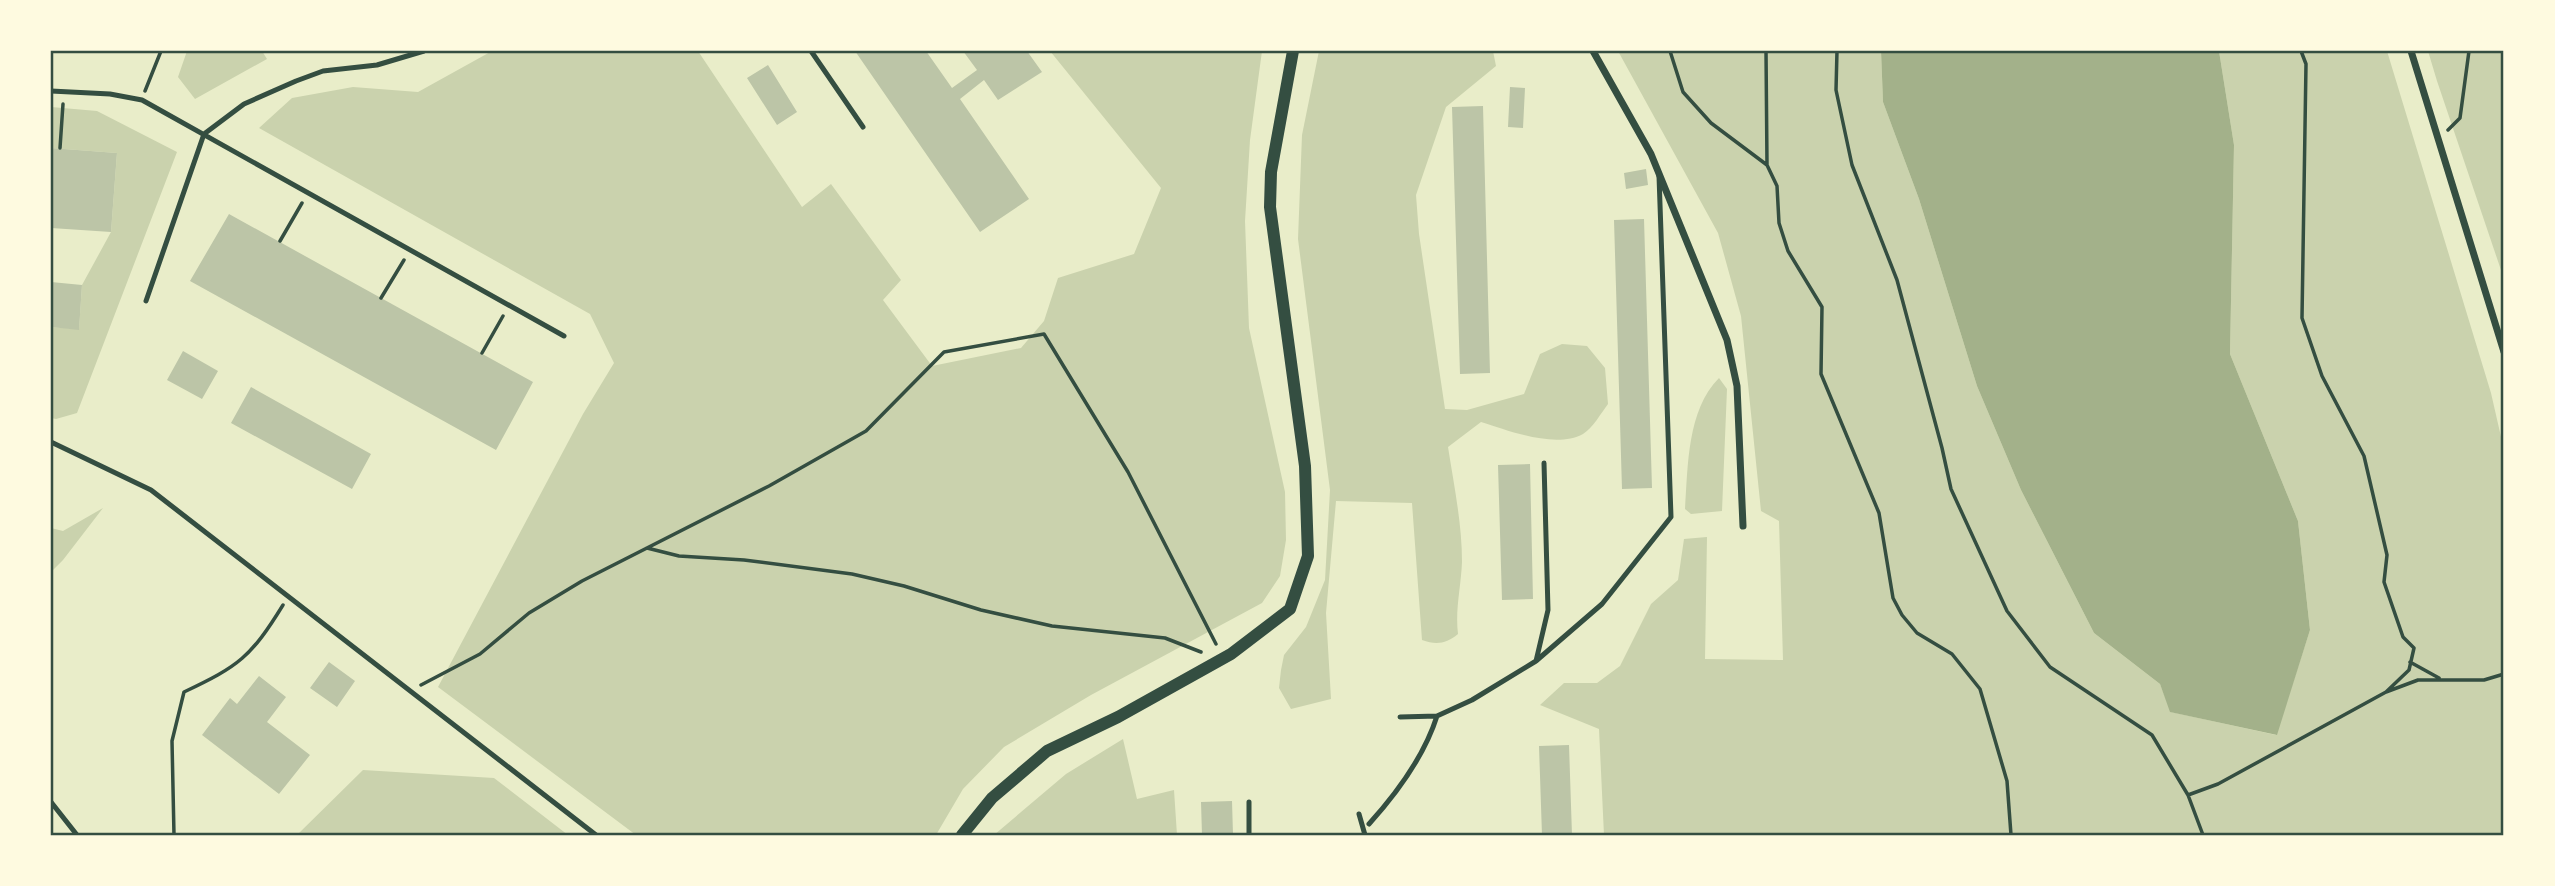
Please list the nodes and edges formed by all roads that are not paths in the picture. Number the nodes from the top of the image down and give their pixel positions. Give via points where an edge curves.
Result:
1 (425, 51) edge
2 (811, 51) edge
3 (1293, 51) edge
4 (1593, 51) edge
5 (2411, 51) edge
6 (51, 91) edge
7 (863, 127) dead end
8 (204, 134) junction
9 (1658, 173) junction
10 (146, 301) dead end
11 (564, 336) dead end
12 (2504, 352) edge
13 (51, 442) edge
14 (1544, 463) dead end
15 (1743, 526) dead end
16 (1536, 661) junction
17 (1437, 716) junction
18 (1400, 717) dead end
19 (51, 802) edge
20 (1249, 802) dead end
21 (1359, 814) dead end
22 (1369, 824) dead end
23 (77, 835) edge
24 (596, 835) edge
25 (962, 835) edge
26 (1249, 835) edge
27 (1365, 835) edge

1 - 8 lane via 377,65 323,71 296,81 244,104
2 - 7 lane
3 - 25 street via 1271,172 1270,207 1305,466 1308,555 1290,609 1224,658 1047,751 992,798
4 - 9 street
5 - 12 street
6 - 8 lane via 142,100
8 - 10 lane
8 - 11 lane
9 - 15 street via 1727,340 1737,386
9 - 16 lane via 1671,517 1602,604
13 - 24 lane via 151,490
14 - 16 lane via 1549,610
16 - 17 lane
17 - 18 lane
17 - 22 lane via 1412,768
19 - 23 lane
20 - 26 lane
21 - 27 lane

